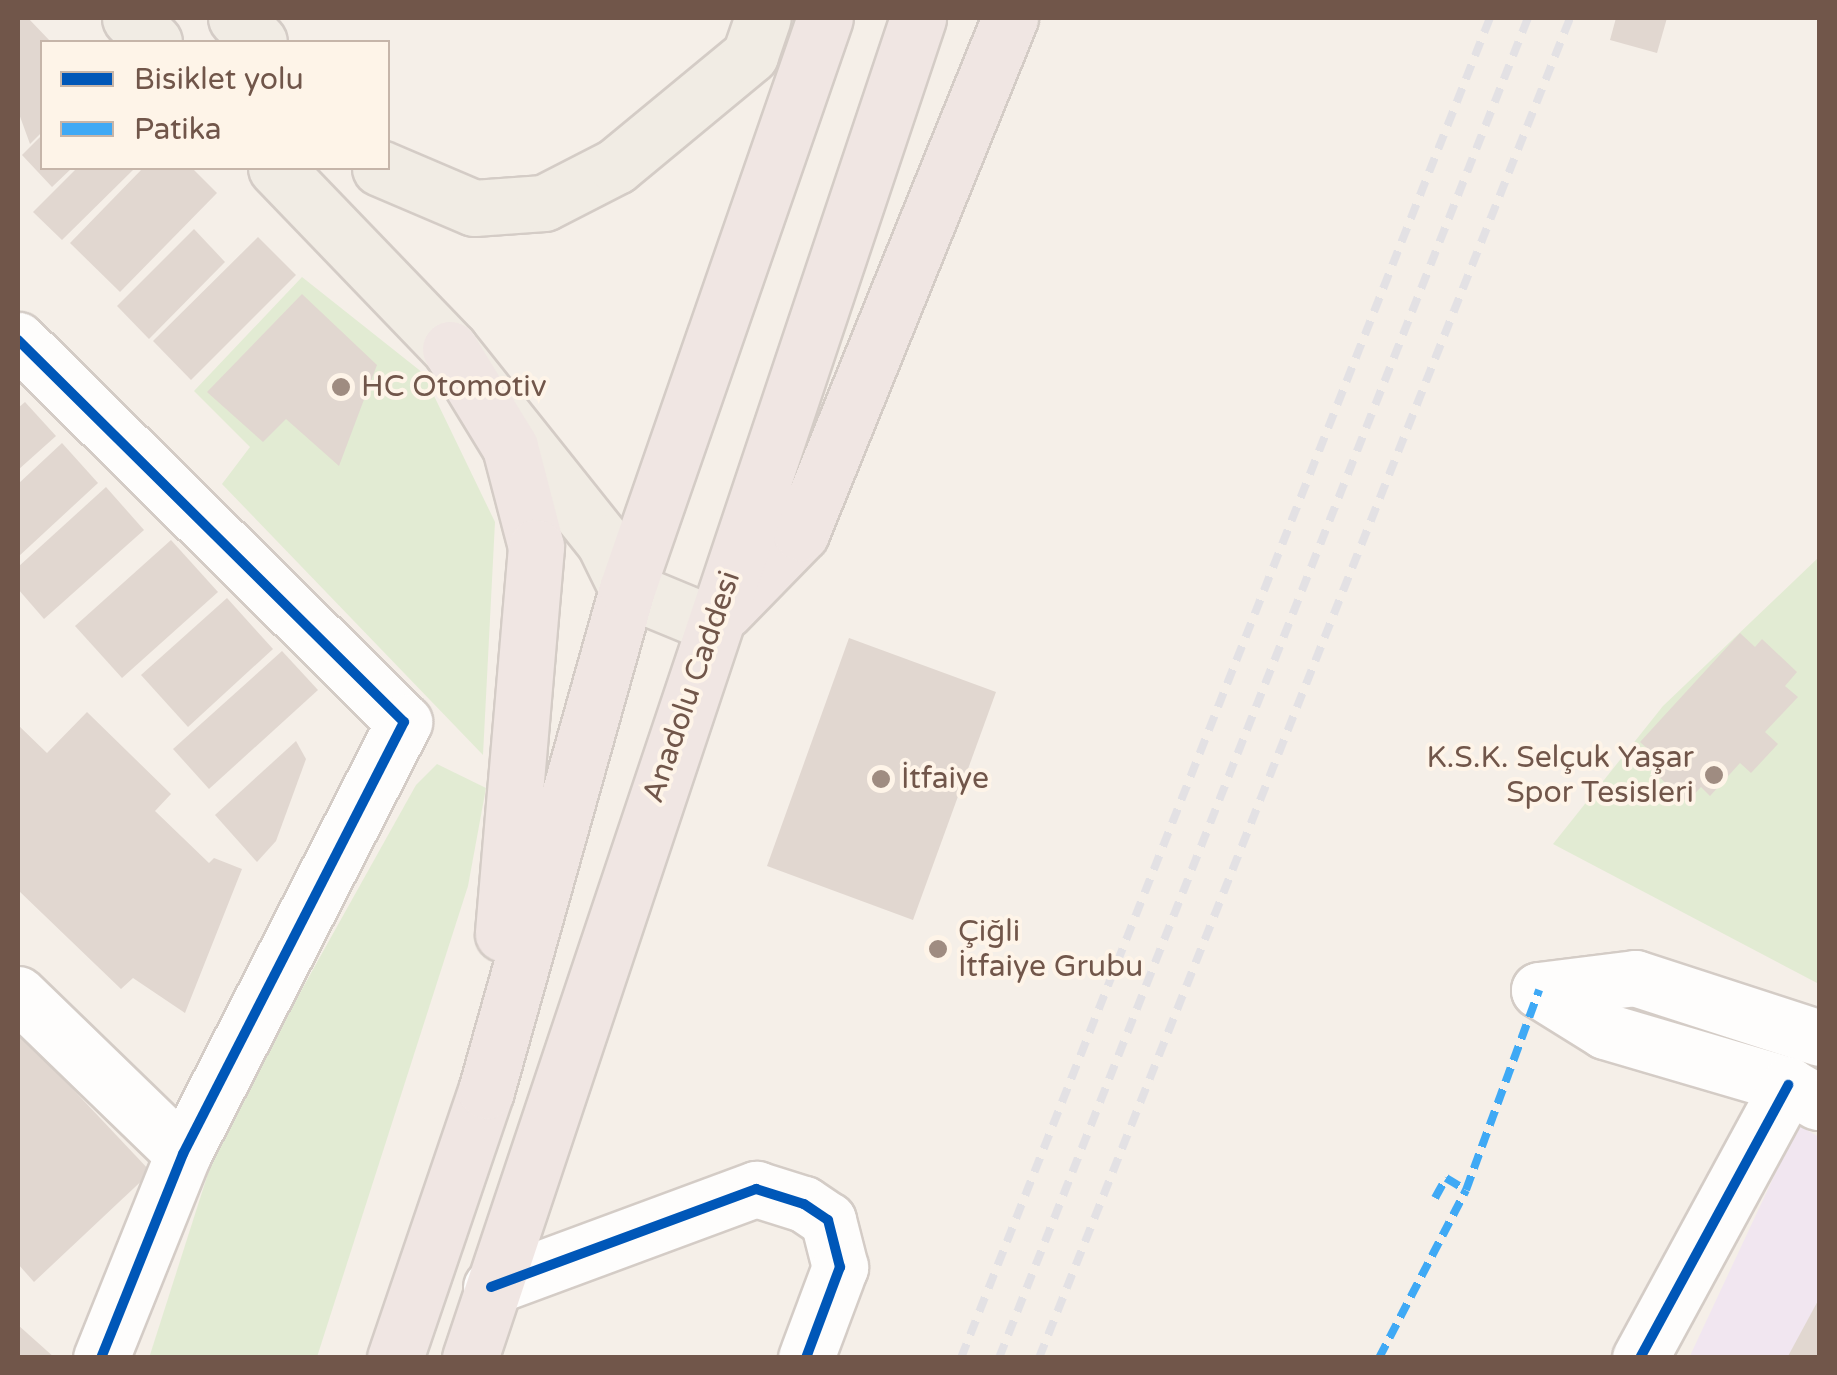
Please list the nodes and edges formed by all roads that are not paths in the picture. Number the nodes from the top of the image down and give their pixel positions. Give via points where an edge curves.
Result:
1 (130, 18) edge
2 (236, 18) edge
3 (762, 18) edge
4 (826, 18) edge
5 (918, 18) edge
6 (1010, 18) edge
7 (152, 40) edge
8 (257, 40) edge
9 (278, 170) edge
10 (385, 170) edge
11 (18, 340) edge
12 (450, 350) junction
13 (627, 589) junction
14 (712, 624) junction
15 (18, 994) edge
16 (1820, 1038) edge
17 (486, 1091) junction
18 (1804, 1095) edge
19 (183, 1154) junction
20 (491, 1287) junction
21 (101, 1358) edge
22 (395, 1358) edge
23 (470, 1358) edge
24 (806, 1358) edge
25 (1640, 1358) edge

1 - 7 main road
2 - 8 main road
3 - 10 main road via 750,55 616,166 544,203 474,208
4 - 13 highway
5 - 14 highway, Anadolu Caddesi
6 - 14 highway via 801,533
9 - 12 main road
11 - 19 street via 404,722
12 - 13 main road via 604,542
12 - 17 highway via 510,447 536,547 522,760
13 - 14 main road
13 - 17 highway
14 - 20 highway, Anadolu Caddesi
15 - 19 street
16 - 18 street via 1635,978 1539,990 1605,1031
17 - 22 highway
18 - 25 street
19 - 21 street
20 - 23 highway, Anadolu Caddesi
20 - 24 street via 756,1188 828,1220 840,1267

